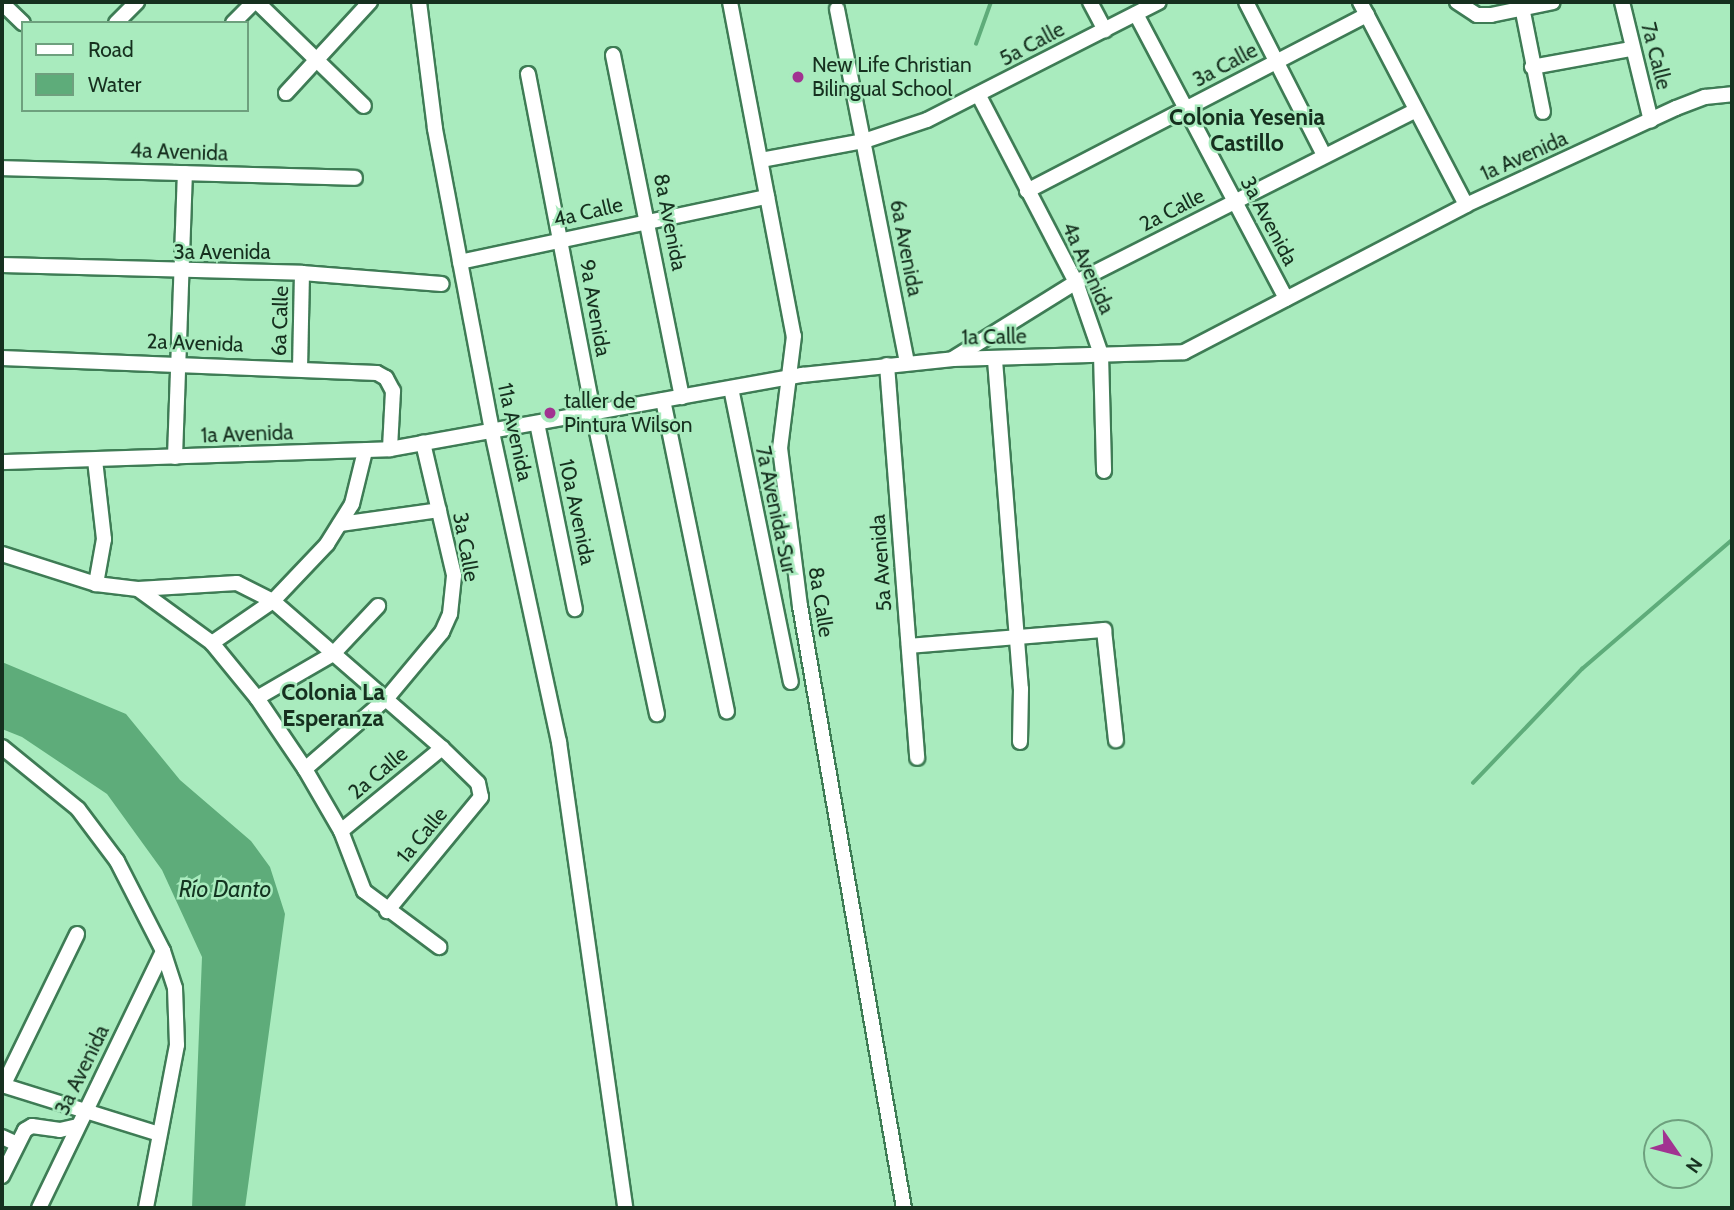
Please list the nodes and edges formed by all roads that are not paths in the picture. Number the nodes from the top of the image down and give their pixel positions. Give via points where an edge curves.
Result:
1 (138, 2) edge
2 (256, 2) edge
3 (370, 2) edge
4 (419, 2) edge
5 (730, 2) edge
6 (1090, 2) edge
7 (1159, 2) edge
8 (1246, 2) edge
9 (1457, 2) edge
10 (1553, 2) edge
11 (1622, 2) edge
12 (1521, 4) edge
13 (7, 7) edge
14 (1364, 8) edge
15 (836, 9) dead end
16 (1136, 14) junction
17 (21, 21) edge
18 (118, 21) edge
19 (235, 21) edge
20 (1105, 30) junction
21 (1631, 49) junction
22 (613, 55) dead end
23 (317, 61) junction
24 (1275, 61) junction
25 (1532, 67) junction
26 (528, 74) dead end
27 (286, 93) dead end
28 (1732, 94) edge
29 (979, 96) junction
30 (364, 106) dead end
31 (1186, 109) junction
32 (1416, 110) junction
33 (1543, 112) dead end
34 (1651, 121) junction
35 (864, 141) junction
36 (1324, 155) junction
37 (761, 160) junction
38 (2, 168) edge
39 (185, 173) junction
40 (355, 178) dead end
41 (1027, 191) junction
42 (767, 197) junction
43 (1234, 202) junction
44 (1466, 205) junction
45 (649, 219) junction
46 (561, 239) junction
47 (460, 262) junction
48 (2, 265) edge
49 (181, 274) junction
50 (302, 274) junction
51 (1076, 282) junction
52 (442, 284) dead end
53 (1286, 299) junction
54 (1101, 354) junction
55 (2, 358) edge
56 (953, 359) junction
57 (995, 360) junction
58 (907, 362) junction
59 (178, 363) junction
60 (887, 365) junction
61 (300, 369) junction
62 (789, 377) junction
63 (731, 388) junction
64 (682, 397) junction
65 (663, 400) junction
66 (593, 413) junction
67 (537, 423) junction
68 (492, 432) junction
69 (423, 443) junction
70 (390, 449) junction
71 (365, 451) junction
72 (175, 457) junction
73 (95, 460) junction
74 (2, 462) edge
75 (1104, 471) dead end
76 (439, 510) junction
77 (340, 524) junction
78 (2, 554) edge
79 (96, 584) junction
80 (138, 589) junction
81 (273, 601) junction
82 (378, 606) dead end
83 (575, 609) dead end
84 (1017, 638) junction
85 (212, 643) junction
86 (909, 646) junction
87 (333, 653) junction
88 (791, 682) dead end
89 (257, 698) junction
90 (387, 698) junction
91 (727, 711) dead end
92 (657, 714) dead end
93 (1116, 740) dead end
94 (1020, 743) dead end
95 (2, 747) edge
96 (442, 748) junction
97 (917, 758) dead end
98 (305, 769) junction
99 (341, 831) junction
100 (387, 911) junction
101 (77, 934) dead end
102 (439, 947) dead end
103 (163, 951) junction
104 (2, 1086) edge
105 (81, 1120) junction
106 (159, 1134) junction
107 (2, 1137) edge
108 (18, 1144) junction
109 (2, 1175) edge
110 (39, 1208) edge
111 (146, 1208) edge
112 (625, 1208) edge
113 (904, 1208) edge

1 - 18 street
2 - 19 street
2 - 23 street
3 - 23 street
4 - 47 street, 11a Avenida via 435,129
5 - 37 street, 8a Calle
6 - 20 street
7 - 16 street, 5a Calle
8 - 24 street
9 - 12 street via 1477,15
10 - 12 street
11 - 21 street, 7a Calle
12 - 25 street
13 - 17 street
14 - 24 street, 3a Calle
14 - 32 street, 1a Avenida
15 - 35 street
16 - 20 street, 5a Calle
16 - 31 street, 3a Avenida
20 - 29 street, 5a Calle
21 - 25 street
21 - 34 street, 7a Calle
22 - 45 street, 8a Avenida
23 - 27 street
23 - 30 street
24 - 31 street, 3a Calle
24 - 36 street
25 - 33 street
26 - 46 street, 9a Avenida
28 - 34 street, 1a Avenida via 1697,99
29 - 35 street, 5a Calle
29 - 41 street, 4a Avenida
31 - 41 street, 3a Calle
31 - 43 street, 3a Avenida
32 - 36 street, 2a Calle
32 - 44 street, 1a Avenida
34 - 44 street, 1a Avenida
35 - 37 street, 5a Calle
35 - 58 street, 6a Avenida
36 - 43 street, 2a Calle
37 - 42 street, 8a Calle
38 - 39 street, 4a Avenida
39 - 40 street, 4a Avenida
39 - 49 street
41 - 51 street, 4a Avenida
42 - 45 street, 4a Calle
42 - 62 street, 8a Calle via 794,337
43 - 51 street, 2a Calle
43 - 53 street, 3a Avenida
44 - 53 street, 1a Calle
45 - 46 street, 4a Calle
45 - 64 street, 8a Avenida
46 - 47 street, 4a Calle
46 - 66 street, 9a Avenida
47 - 68 street, 11a Avenida
48 - 49 street, 3a Avenida
49 - 50 street, 3a Avenida
49 - 59 street
50 - 52 street, 3a Avenida
50 - 61 street, 6a Calle
51 - 54 street, 4a Avenida
51 - 56 street, 2a Calle
53 - 54 street, 1a Calle via 1184,352
54 - 57 street, 1a Calle
54 - 75 street, 4a Avenida
55 - 59 street, 2a Avenida
56 - 57 street, 1a Calle
56 - 58 street, 1a Calle
57 - 84 street
58 - 60 street, 1a Calle
59 - 61 street, 2a Avenida
59 - 72 street
60 - 62 street, 1a Calle
60 - 86 street, 5a Avenida
61 - 70 street, 2a Avenida via 386,378 393,390
62 - 63 street, 1a Calle
62 - 113 street, 8a Calle via 780,448 800,606
63 - 64 street, 1a Calle
63 - 88 street, 7a Avenida Sur
64 - 65 street, 1a Calle
65 - 66 street, 1a Calle
65 - 91 street
66 - 67 street, 1a Calle
66 - 92 street, 9a Avenida
67 - 68 street, 1a Calle
67 - 83 street, 10a Avenida
68 - 69 street, 1a Avenida
68 - 112 street, 11a Avenida via 559,742
69 - 70 street, 1a Avenida
69 - 76 street, 3a Calle
70 - 71 street, 1a Avenida
71 - 72 street, 1a Avenida
71 - 77 street via 352,504
72 - 73 street, 1a Avenida
73 - 74 street, 1a Avenida
73 - 79 street via 104,539
76 - 77 street
76 - 90 street, 3a Calle via 454,575 450,614 442,632
77 - 81 street
78 - 79 street
79 - 80 street
80 - 81 street via 237,583
80 - 85 street
81 - 85 street
81 - 87 street
82 - 87 street
84 - 86 street
84 - 93 street via 1104,631
84 - 94 street
85 - 89 street
86 - 97 street, 5a Avenida
87 - 89 street
87 - 90 street
89 - 98 street
90 - 96 street
90 - 98 street, 3a Calle
95 - 103 street via 78,809 117,861
96 - 99 street, 2a Calle
96 - 100 street, 1a Calle via 478,783 481,797
98 - 99 street
99 - 100 street via 364,891
100 - 102 street
101 - 104 street
103 - 105 street, 3a Avenida
103 - 106 street via 174,988 177,1045
104 - 105 street
105 - 106 street
105 - 108 street via 60,1130 32,1126
105 - 110 street, 3a Avenida
106 - 111 street
107 - 108 street
108 - 109 street

